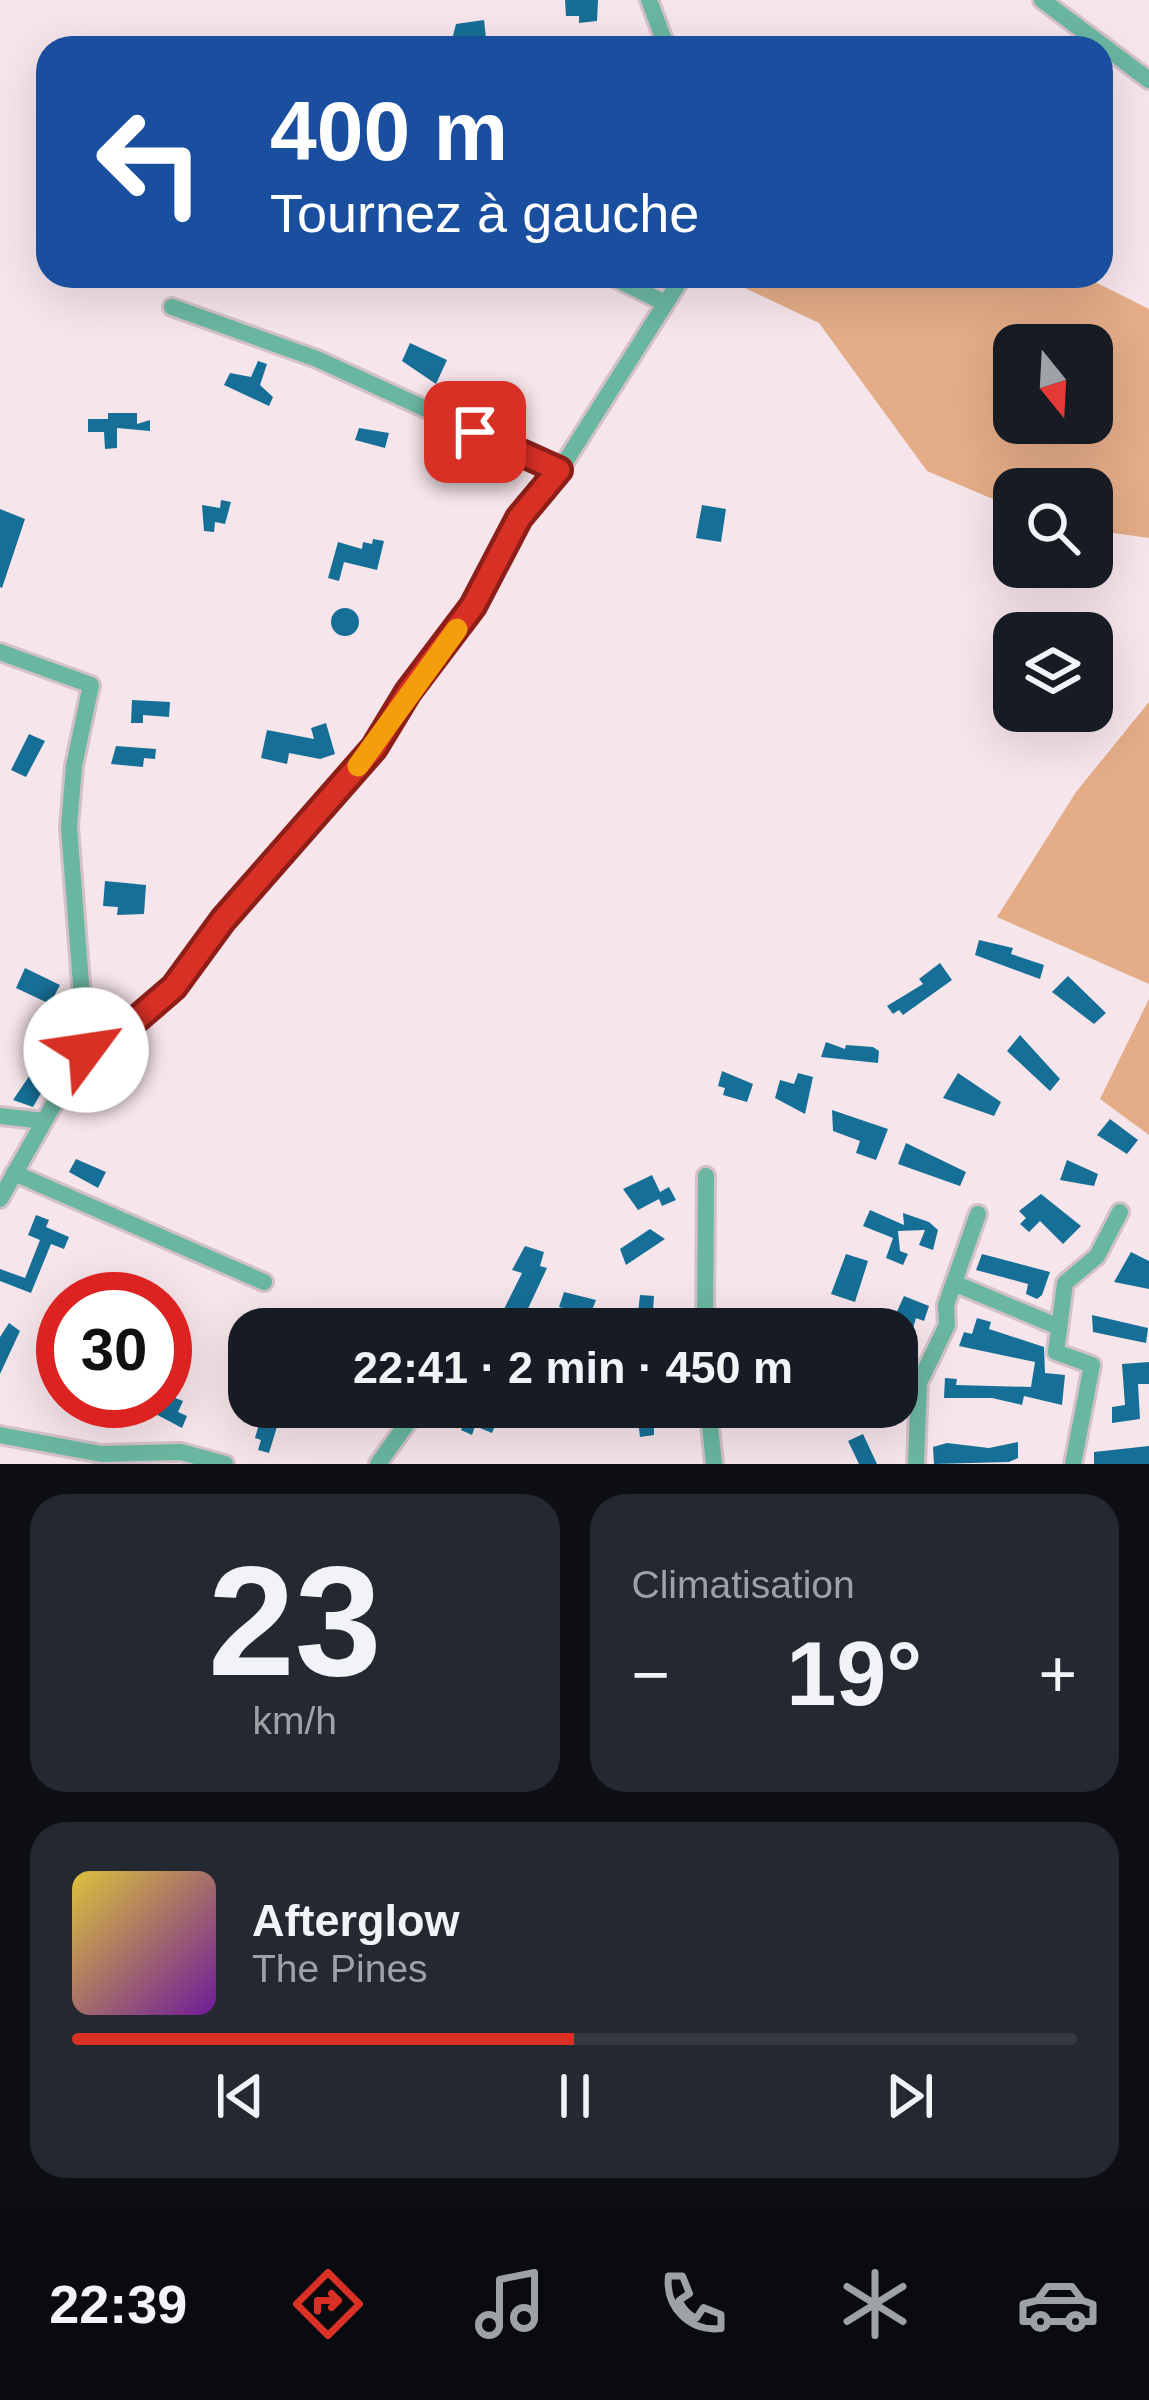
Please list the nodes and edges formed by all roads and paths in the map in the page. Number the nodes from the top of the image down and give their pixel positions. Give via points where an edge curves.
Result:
1 (649, 0) edge
2 (1042, 0) edge
3 (662, 36) edge
4 (1090, 36) edge
5 (1113, 53) edge
6 (1149, 80) edge
7 (634, 288) edge
8 (674, 288) edge
9 (664, 303) junction
10 (172, 307) dead end
11 (559, 470) junction
12 (0, 652) edge
13 (86, 1050) junction
14 (0, 1116) edge
15 (44, 1121) junction
16 (14, 1173) junction
17 (706, 1176) dead end
18 (0, 1199) edge
19 (1120, 1212) dead end
20 (978, 1214) dead end
21 (264, 1282) dead end
22 (954, 1283) junction
23 (705, 1308) edge
24 (1059, 1327) junction
25 (404, 1428) edge
26 (710, 1428) edge
27 (0, 1435) edge
28 (225, 1464) edge
29 (378, 1464) edge
30 (714, 1464) edge
31 (916, 1464) edge
32 (1073, 1464) edge

1 - 3 street
2 - 4 street
5 - 6 street
7 - 9 street
8 - 9 street
9 - 11 street
10 - 11 street via 336,367
11 - 13 street via 519,518 473,606 374,748 174,987 116,1037
12 - 13 street via 91,685 69,827
13 - 15 street
14 - 15 street
15 - 16 street
16 - 18 street
16 - 21 street
17 - 23 street
19 - 24 street via 1096,1256 1065,1283
20 - 22 street
22 - 24 street
22 - 31 street via 947,1325 919,1383
24 - 32 street via 1056,1352 1092,1365
25 - 29 street
26 - 30 street
27 - 28 street via 100,1454 181,1452

